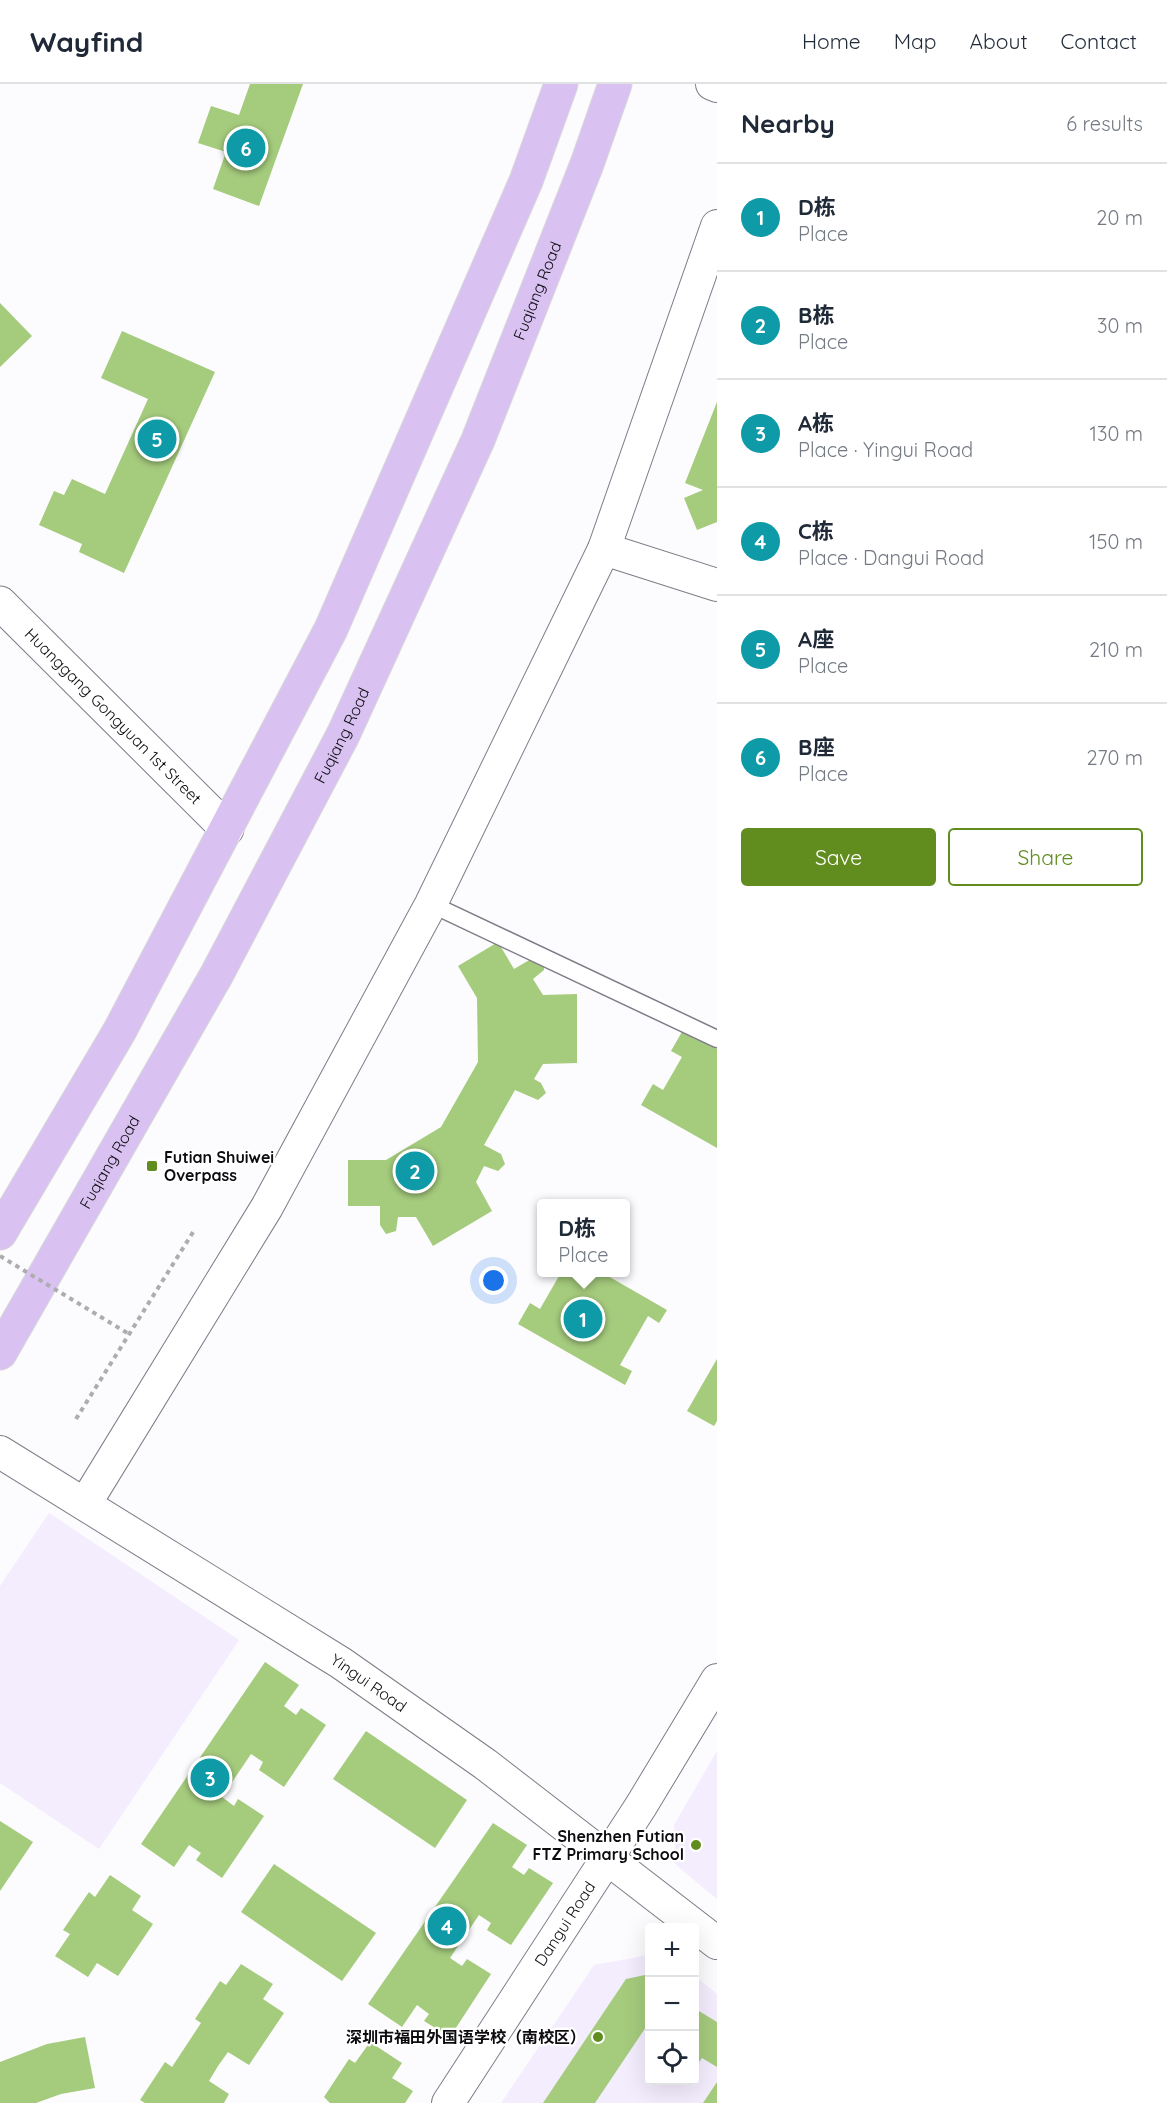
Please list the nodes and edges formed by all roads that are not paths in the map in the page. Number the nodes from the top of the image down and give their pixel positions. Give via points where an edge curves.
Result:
1 (561, 84) edge
2 (615, 84) edge
3 (712, 84) edge
4 (717, 86) edge
5 (717, 226) edge
6 (604, 549) junction
7 (717, 585) edge
8 (0, 603) edge
9 (227, 829) junction
10 (431, 904) junction
11 (717, 1039) edge
12 (0, 1233) edge
13 (0, 1353) edge
14 (0, 1452) edge
15 (85, 1504) junction
16 (717, 1680) edge
17 (607, 1860) junction
18 (717, 1943) edge
19 (448, 2103) edge

1 - 9 main road via 526,181 331,629
2 - 13 main road, Fuqiang Road via 478,440 344,735 217,974
3 - 4 street
5 - 6 street
6 - 7 street
6 - 10 street
8 - 9 street, Huanggang Gongyuan 1st Street
9 - 12 main road via 119,1032
10 - 11 lane
10 - 15 street via 267,1207
14 - 15 street, Yingui Road
15 - 17 street, Yingui Road via 341,1663 485,1764
16 - 17 street, Dangui Road
17 - 18 street, Yingui Road
17 - 19 street, Dangui Road

